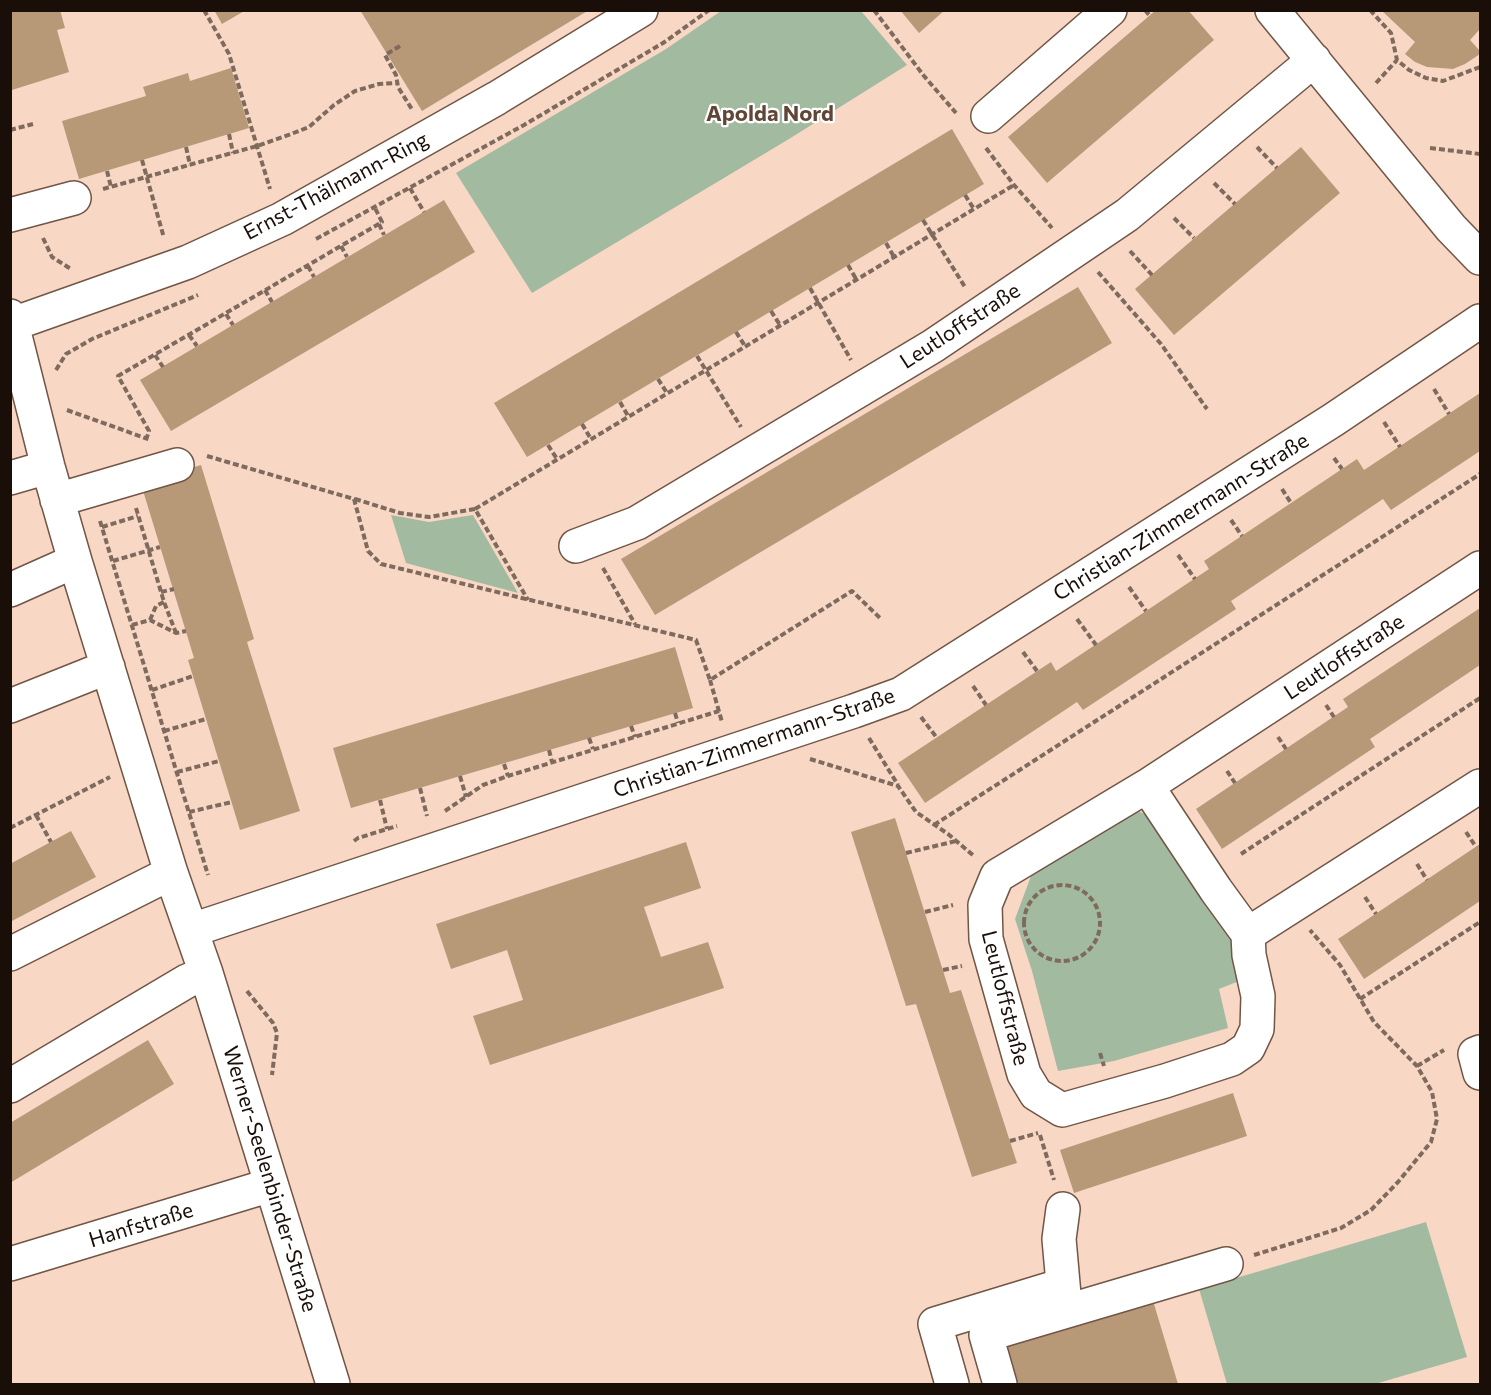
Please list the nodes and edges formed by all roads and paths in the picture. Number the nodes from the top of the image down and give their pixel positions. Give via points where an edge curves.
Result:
1 (204, 10) edge
2 (641, 10) edge
3 (709, 10) edge
4 (874, 10) edge
5 (1110, 10) edge
6 (1145, 10) edge
7 (1272, 10) edge
8 (1370, 10) edge
9 (1150, 16) dead end
10 (400, 46) dead end
11 (1314, 60) junction
12 (1397, 60) junction
13 (1480, 67) edge
14 (397, 83) junction
15 (1376, 83) dead end
16 (414, 113) dead end
17 (33, 124) dead end
18 (978, 127) junction
19 (10, 130) edge
20 (229, 134) dead end
21 (257, 146) junction
22 (186, 147) dead end
23 (1430, 148) dead end
24 (233, 153) junction
25 (1480, 154) edge
26 (142, 160) dead end
27 (190, 165) junction
28 (106, 171) dead end
29 (146, 177) junction
30 (1014, 185) junction
31 (111, 187) junction
32 (410, 188) junction
33 (965, 195) dead end
34 (74, 198) joint
35 (274, 200) dead end
36 (375, 207) junction
37 (974, 209) junction
38 (424, 212) dead end
39 (10, 215) edge
40 (923, 220) dead end
41 (379, 224) junction
42 (931, 234) junction
43 (384, 235) dead end
44 (309, 243) dead end
45 (886, 243) dead end
46 (166, 245) dead end
47 (341, 246) junction
48 (1072, 252) junction
49 (894, 257) junction
50 (347, 258) dead end
51 (1480, 258) edge
52 (848, 265) dead end
53 (308, 266) junction
54 (314, 277) dead end
55 (856, 279) junction
56 (810, 288) dead end
57 (265, 290) junction
58 (205, 292) dead end
59 (272, 302) dead end
60 (819, 302) junction
61 (771, 311) dead end
62 (981, 313) junction
63 (226, 314) junction
64 (1480, 321) edge
65 (11, 322) edge
66 (233, 325) dead end
67 (780, 325) junction
68 (736, 332) dead end
69 (189, 335) junction
70 (197, 346) dead end
71 (745, 346) junction
72 (155, 355) junction
73 (697, 356) dead end
74 (162, 367) dead end
75 (705, 370) junction
76 (56, 375) dead end
77 (658, 379) dead end
78 (1432, 385) dead end
79 (866, 387) junction
80 (666, 393) junction
81 (620, 402) dead end
82 (1207, 409) dead end
83 (1449, 414) dead end
84 (628, 416) junction
85 (68, 420) dead end
86 (1383, 420) dead end
87 (582, 424) dead end
88 (148, 439) junction
89 (591, 439) junction
90 (138, 445) dead end
91 (548, 445) dead end
92 (1400, 447) dead end
93 (757, 452) junction
94 (179, 454) junction
95 (557, 459) junction
96 (48, 467) junction
97 (1480, 474) edge
98 (10, 478) edge
99 (91, 490) junction
100 (354, 499) junction
101 (57, 500) junction
102 (141, 507) dead end
103 (475, 508) junction
104 (138, 516) junction
105 (102, 527) junction
106 (582, 544) joint
107 (160, 547) dead end
108 (148, 550) junction
109 (1177, 553) dead end
110 (75, 561) junction
111 (113, 561) junction
112 (1480, 568) edge
113 (1195, 579) dead end
114 (1127, 584) dead end
115 (10, 590) edge
116 (174, 590) dead end
117 (161, 592) junction
118 (528, 600) junction
119 (164, 602) junction
120 (1146, 611) dead end
121 (1076, 618) dead end
122 (881, 619) dead end
123 (150, 620) junction
124 (132, 625) junction
125 (635, 625) junction
126 (186, 631) dead end
127 (176, 633) junction
128 (1016, 643) dead end
129 (1096, 645) dead end
130 (108, 667) junction
131 (1037, 671) dead end
132 (193, 676) dead end
133 (710, 680) junction
134 (970, 681) dead end
135 (152, 690) junction
136 (1480, 698) edge
137 (10, 705) edge
138 (986, 705) dead end
139 (719, 711) junction
140 (854, 711) junction
141 (675, 713) dead end
142 (918, 714) dead end
143 (206, 719) dead end
144 (678, 723) junction
145 (631, 726) dead end
146 (164, 731) junction
147 (635, 737) junction
148 (589, 738) dead end
149 (937, 738) dead end
150 (766, 740) junction
151 (593, 749) junction
152 (549, 750) dead end
153 (717, 756) junction
154 (219, 760) dead end
155 (552, 762) junction
156 (504, 764) dead end
157 (138, 765) junction
158 (177, 772) junction
159 (460, 776) dead end
160 (508, 776) junction
161 (898, 786) junction
162 (1147, 786) junction
163 (1480, 786) edge
164 (420, 788) dead end
165 (466, 797) junction
166 (380, 800) dead end
167 (232, 802) dead end
168 (189, 812) junction
169 (36, 815) junction
170 (427, 816) junction
171 (417, 819) dead end
172 (407, 822) dead end
173 (934, 825) junction
174 (10, 828) edge
175 (387, 829) junction
176 (956, 841) junction
177 (51, 842) dead end
178 (351, 844) dead end
179 (906, 853) dead end
180 (1241, 854) dead end
181 (171, 873) junction
182 (997, 876) junction
183 (1285, 912) junction
184 (1480, 922) edge
185 (207, 925) junction
186 (1248, 934) junction
187 (1098, 935) joint
188 (10, 954) edge
189 (206, 973) junction
190 (242, 984) dead end
191 (1360, 999) junction
192 (1480, 1052) edge
193 (1480, 1073) edge
194 (272, 1077) dead end
195 (10, 1086) edge
196 (1036, 1094) junction
197 (1040, 1133) junction
198 (1010, 1141) dead end
199 (271, 1185) junction
200 (1063, 1209) joint
201 (10, 1264) edge
202 (1226, 1264) joint
203 (1064, 1298) junction
204 (333, 1384) edge
205 (952, 1384) edge
206 (1000, 1384) edge

1 - 21 path via 230,54
2 - 65 street, Ernst-Thälmann-Ring via 497,98 282,219 188,262
3 - 32 path via 643,55
4 - 18 path via 924,76
5 - 18 street
6 - 9 path
7 - 11 street
8 - 12 path via 1391,33
10 - 14 path via 386,56
11 - 48 street, Leutloffstraße via 1127,215
11 - 51 street
12 - 13 path via 1426,78 1443,81
12 - 15 path
14 - 16 path
14 - 21 path via 355,91 309,128
17 - 19 path
18 - 30 path
20 - 24 path
21 - 24 path
21 - 35 path
22 - 27 path
23 - 25 path
24 - 27 path
26 - 29 path
27 - 29 path
28 - 31 path
29 - 31 path
29 - 46 path
30 - 37 path
30 - 48 path
31 - 34 path
32 - 36 path
32 - 38 path
33 - 37 path
34 - 39 street
36 - 41 path via 382,222
36 - 44 path
37 - 42 path
40 - 42 path
41 - 43 path
41 - 47 path
42 - 49 path
42 - 62 path
45 - 49 path
47 - 50 path
47 - 53 path
48 - 62 street, Leutloffstraße
48 - 82 path via 1099,273 1161,344
49 - 55 path
52 - 55 path
53 - 54 path
53 - 57 path
55 - 60 path
56 - 60 path
57 - 59 path
57 - 63 path
58 - 76 path via 92,339 66,354 56,368
60 - 67 path
60 - 79 path
61 - 67 path
62 - 79 street, Leutloffstraße
63 - 66 path
63 - 69 path
64 - 140 street, Christian-Zimmermann-Straße via 1334,420 901,694
65 - 96 street, Werner-Seelenbinder-Straße
67 - 71 path
68 - 71 path
69 - 70 path
69 - 72 path
71 - 75 path
72 - 74 path
72 - 88 path via 118,376 149,431
73 - 75 path
75 - 80 path
75 - 93 path
77 - 80 path
78 - 83 path
79 - 93 street, Leutloffstraße
80 - 84 path
81 - 84 path
84 - 89 path
85 - 88 path via 64,408
86 - 92 path
87 - 89 path
88 - 90 path
88 - 94 path
89 - 95 path
91 - 95 path
93 - 106 street, Leutloffstraße via 638,523
94 - 99 street
94 - 100 path
95 - 103 path
96 - 98 street
96 - 101 street, Werner-Seelenbinder-Straße
97 - 173 path
99 - 101 street
99 - 105 path
100 - 103 path via 429,517
100 - 118 path via 368,551 381,564
101 - 110 street, Werner-Seelenbinder-Straße
102 - 104 path via 135,509
103 - 118 path
104 - 105 path
104 - 108 path
105 - 111 path
106 - 125 path
107 - 108 path
108 - 111 path
108 - 117 path
109 - 113 path
110 - 115 street
110 - 130 street, Werner-Seelenbinder-Straße
111 - 124 path
112 - 162 street, Leutloffstraße
114 - 120 path
116 - 117 path
117 - 119 path
118 - 125 path
119 - 123 path via 156,606
119 - 127 path
121 - 129 path
122 - 133 path via 852,591
123 - 124 path
123 - 127 path
124 - 135 path
125 - 133 path via 696,640
126 - 127 path
128 - 131 path
130 - 137 street
130 - 157 street, Werner-Seelenbinder-Straße
132 - 135 path
133 - 139 path
134 - 138 path
135 - 146 path
136 - 180 path
139 - 144 path
139 - 153 path
140 - 150 street, Christian-Zimmermann-Straße
140 - 161 path
141 - 144 path
142 - 149 path
143 - 146 path
144 - 147 path
145 - 147 path
146 - 158 path
147 - 151 path
148 - 151 path
150 - 153 street, Christian-Zimmermann-Straße
150 - 161 path via 794,754
151 - 155 path
152 - 155 path
153 - 185 street, Christian-Zimmermann-Straße
154 - 158 path
155 - 160 path
156 - 160 path
157 - 169 path
157 - 181 street, Werner-Seelenbinder-Straße
158 - 168 path
159 - 165 path
160 - 165 path via 483,785
161 - 173 path via 916,812
162 - 182 street, Leutloffstraße
162 - 186 street
163 - 183 street
164 - 170 path
165 - 170 path
166 - 175 path
167 - 168 path
168 - 185 path
169 - 174 path
169 - 177 path
170 - 171 path
172 - 175 path
173 - 176 path
175 - 178 path
176 - 179 path
176 - 182 path
181 - 185 street, Werner-Seelenbinder-Straße
181 - 188 street
182 - 196 street, Leutloffstraße via 985,905 986,939 1024,1074
183 - 186 street
183 - 191 path via 1312,932 1340,965
184 - 191 path
185 - 189 street, Werner-Seelenbinder-Straße
186 - 196 street, Leutloffstraße via 1258,996 1257,1029 1248,1048 1232,1059 1062,1110
187 - 187 path via 1084,955 1060,962 1048,959 1033,947 1024,931 1023,918 1027,906 1045,888 1071,885 1082,891 1098,910
189 - 195 street
189 - 199 street, Werner-Seelenbinder-Straße
190 - 194 path via 277,1033
191 - 202 path via 1374,1022 1417,1066 1432,1092 1437,1119 1431,1142 1371,1210 1341,1228
192 - 193 street via 1475,1054
196 - 197 path via 1031,1106
197 - 198 path
197 - 200 path
199 - 201 street, Hanfstraße
199 - 204 street, Werner-Seelenbinder-Straße
200 - 203 street via 1059,1239
202 - 203 street
203 - 205 street via 935,1324
203 - 206 street via 986,1335

